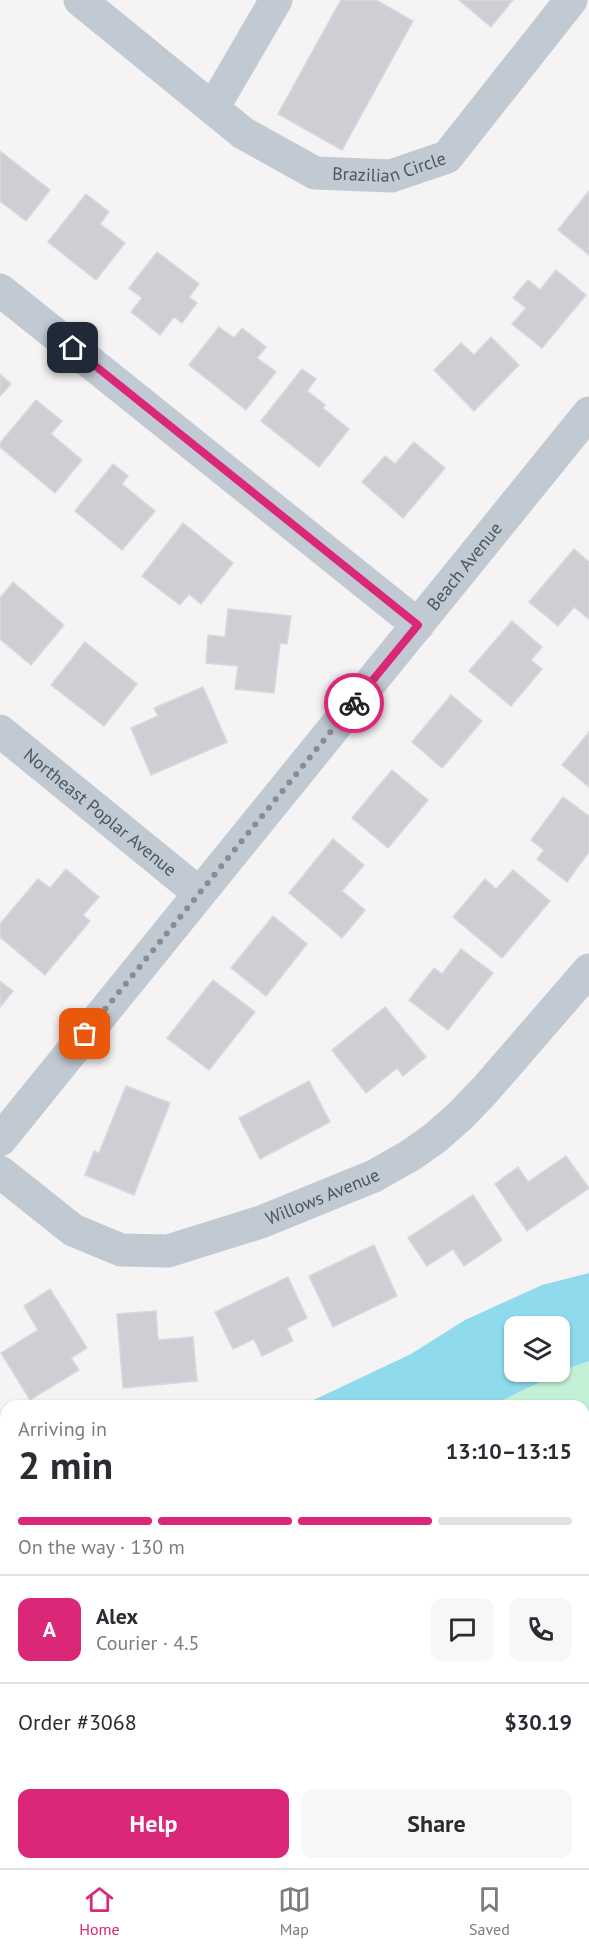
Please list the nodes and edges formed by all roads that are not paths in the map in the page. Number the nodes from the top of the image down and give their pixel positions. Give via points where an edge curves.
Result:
1 (80, 0) edge
2 (276, 0) edge
3 (571, 0) edge
4 (213, 108) junction
5 (0, 290) edge
6 (589, 413) edge
7 (418, 625) junction
8 (0, 731) edge
9 (199, 892) junction
10 (589, 970) edge
11 (0, 1140) edge
12 (0, 1172) edge

1 - 4 street, Brazilian Circle
2 - 4 street
3 - 4 street, Brazilian Circle via 447,157 390,177 315,173 243,133
5 - 7 street
6 - 7 street, Beach Avenue
7 - 9 street, Beach Avenue
8 - 9 street, Northeast Poplar Avenue
9 - 11 street, Beach Avenue
10 - 12 street, Willows Avenue via 486,1090 435,1138 374,1176 261,1222 168,1251 121,1250 73,1230

